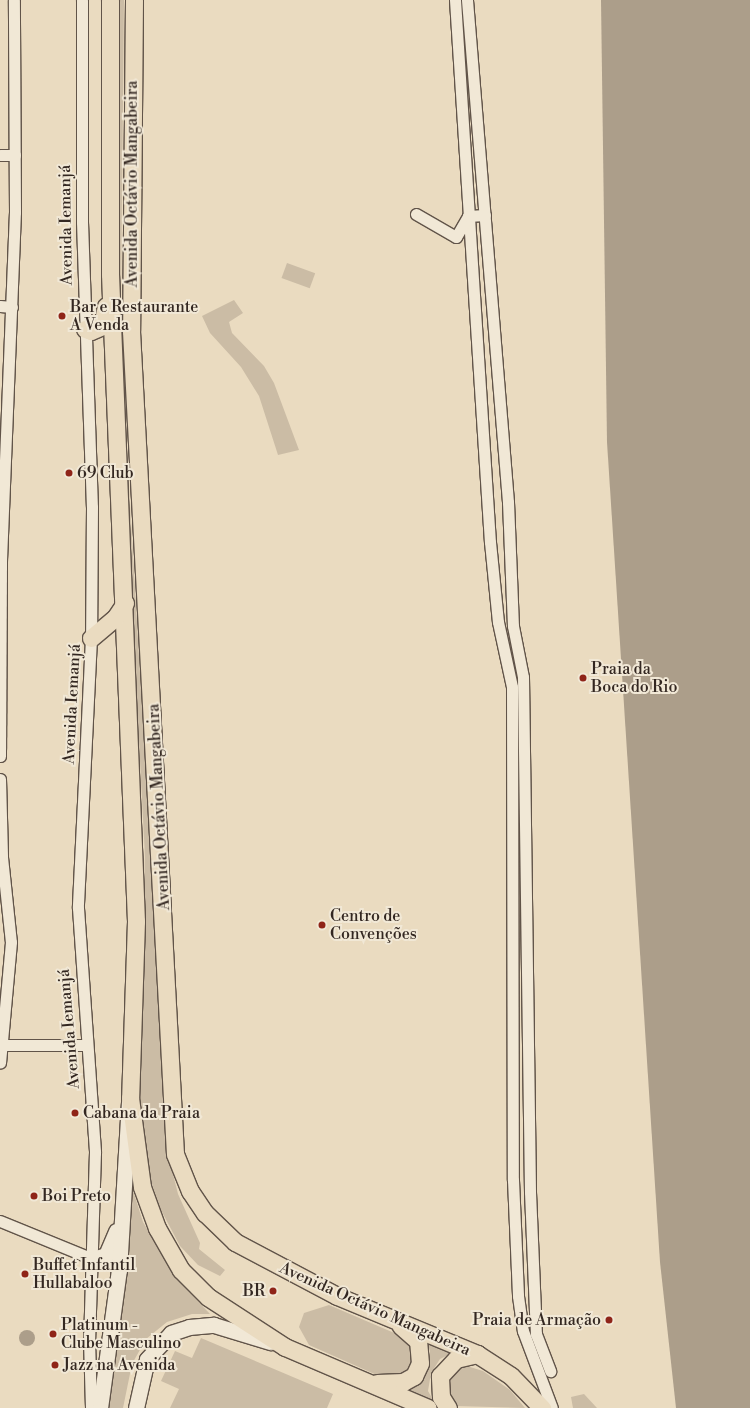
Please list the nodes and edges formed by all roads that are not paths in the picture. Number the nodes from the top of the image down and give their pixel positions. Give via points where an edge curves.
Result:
1 (14, 0) edge
2 (82, 0) edge
3 (110, 0) edge
4 (134, 0) edge
5 (455, 0) edge
6 (467, 0) edge
7 (0, 155) edge
8 (15, 155) junction
9 (416, 214) dead end
10 (485, 215) junction
11 (468, 216) junction
12 (110, 274) junction
13 (0, 306) edge
14 (12, 307) junction
15 (84, 328) junction
16 (125, 603) junction
17 (91, 638) junction
18 (0, 756) edge
19 (0, 779) edge
20 (1, 857) edge
21 (1, 1045) edge
22 (86, 1045) junction
23 (0, 1063) edge
24 (130, 1098) junction
25 (123, 1207) junction
26 (0, 1221) edge
27 (93, 1259) junction
28 (393, 1319) junction
29 (285, 1347) junction
30 (477, 1354) junction
31 (550, 1371) dead end
32 (369, 1382) junction
33 (91, 1408) edge
34 (100, 1408) edge
35 (136, 1408) edge
36 (428, 1408) edge
37 (448, 1408) edge
38 (542, 1408) edge
39 (552, 1408) edge

1 - 8 street
2 - 15 street, Avenida Iemanjá
3 - 12 main road, Avenida Octávio Mangabeira
4 - 28 main road, Avenida Octávio Mangabeira via 131,331 175,1154 190,1191 205,1213 235,1242 337,1296
5 - 11 street
6 - 10 street
7 - 8 street
8 - 14 street
9 - 11 street via 456,237
10 - 11 street
10 - 31 street via 508,502 513,626 523,676 530,1192 536,1334
11 - 39 street via 494,596 512,687 513,1180 518,1296 524,1331
12 - 15 main road via 106,319 97,330
12 - 16 main road, Avenida Octávio Mangabeira
13 - 14 street
14 - 18 street via 2,522
15 - 17 street, Avenida Iemanjá via 92,472
16 - 17 main road via 115,618
16 - 24 main road, Avenida Octávio Mangabeira via 136,921
17 - 22 street, Avenida Iemanjá via 78,908
19 - 20 street
20 - 21 street via 11,936
21 - 22 street
21 - 23 street
22 - 27 street, Avenida Iemanjá via 95,1152
24 - 25 street via 125,1120
24 - 29 main road, Avenida Octávio Mangabeira via 142,1187 157,1228 181,1270 208,1297
25 - 27 street via 110,1250 103,1257
25 - 34 street via 117,1294
26 - 27 street
27 - 33 street, Avenida Iemanjá via 88,1340
28 - 30 main road, Avenida Octávio Mangabeira
28 - 32 main road via 418,1341 420,1363 414,1376 403,1382
29 - 32 main road, Avenida Octávio Mangabeira
29 - 35 street via 221,1326 198,1325 179,1330 163,1339 147,1359
30 - 37 main road via 456,1359 440,1376 441,1397
30 - 38 main road, Avenida Octávio Mangabeira via 510,1376
32 - 36 main road, Avenida Octávio Mangabeira

